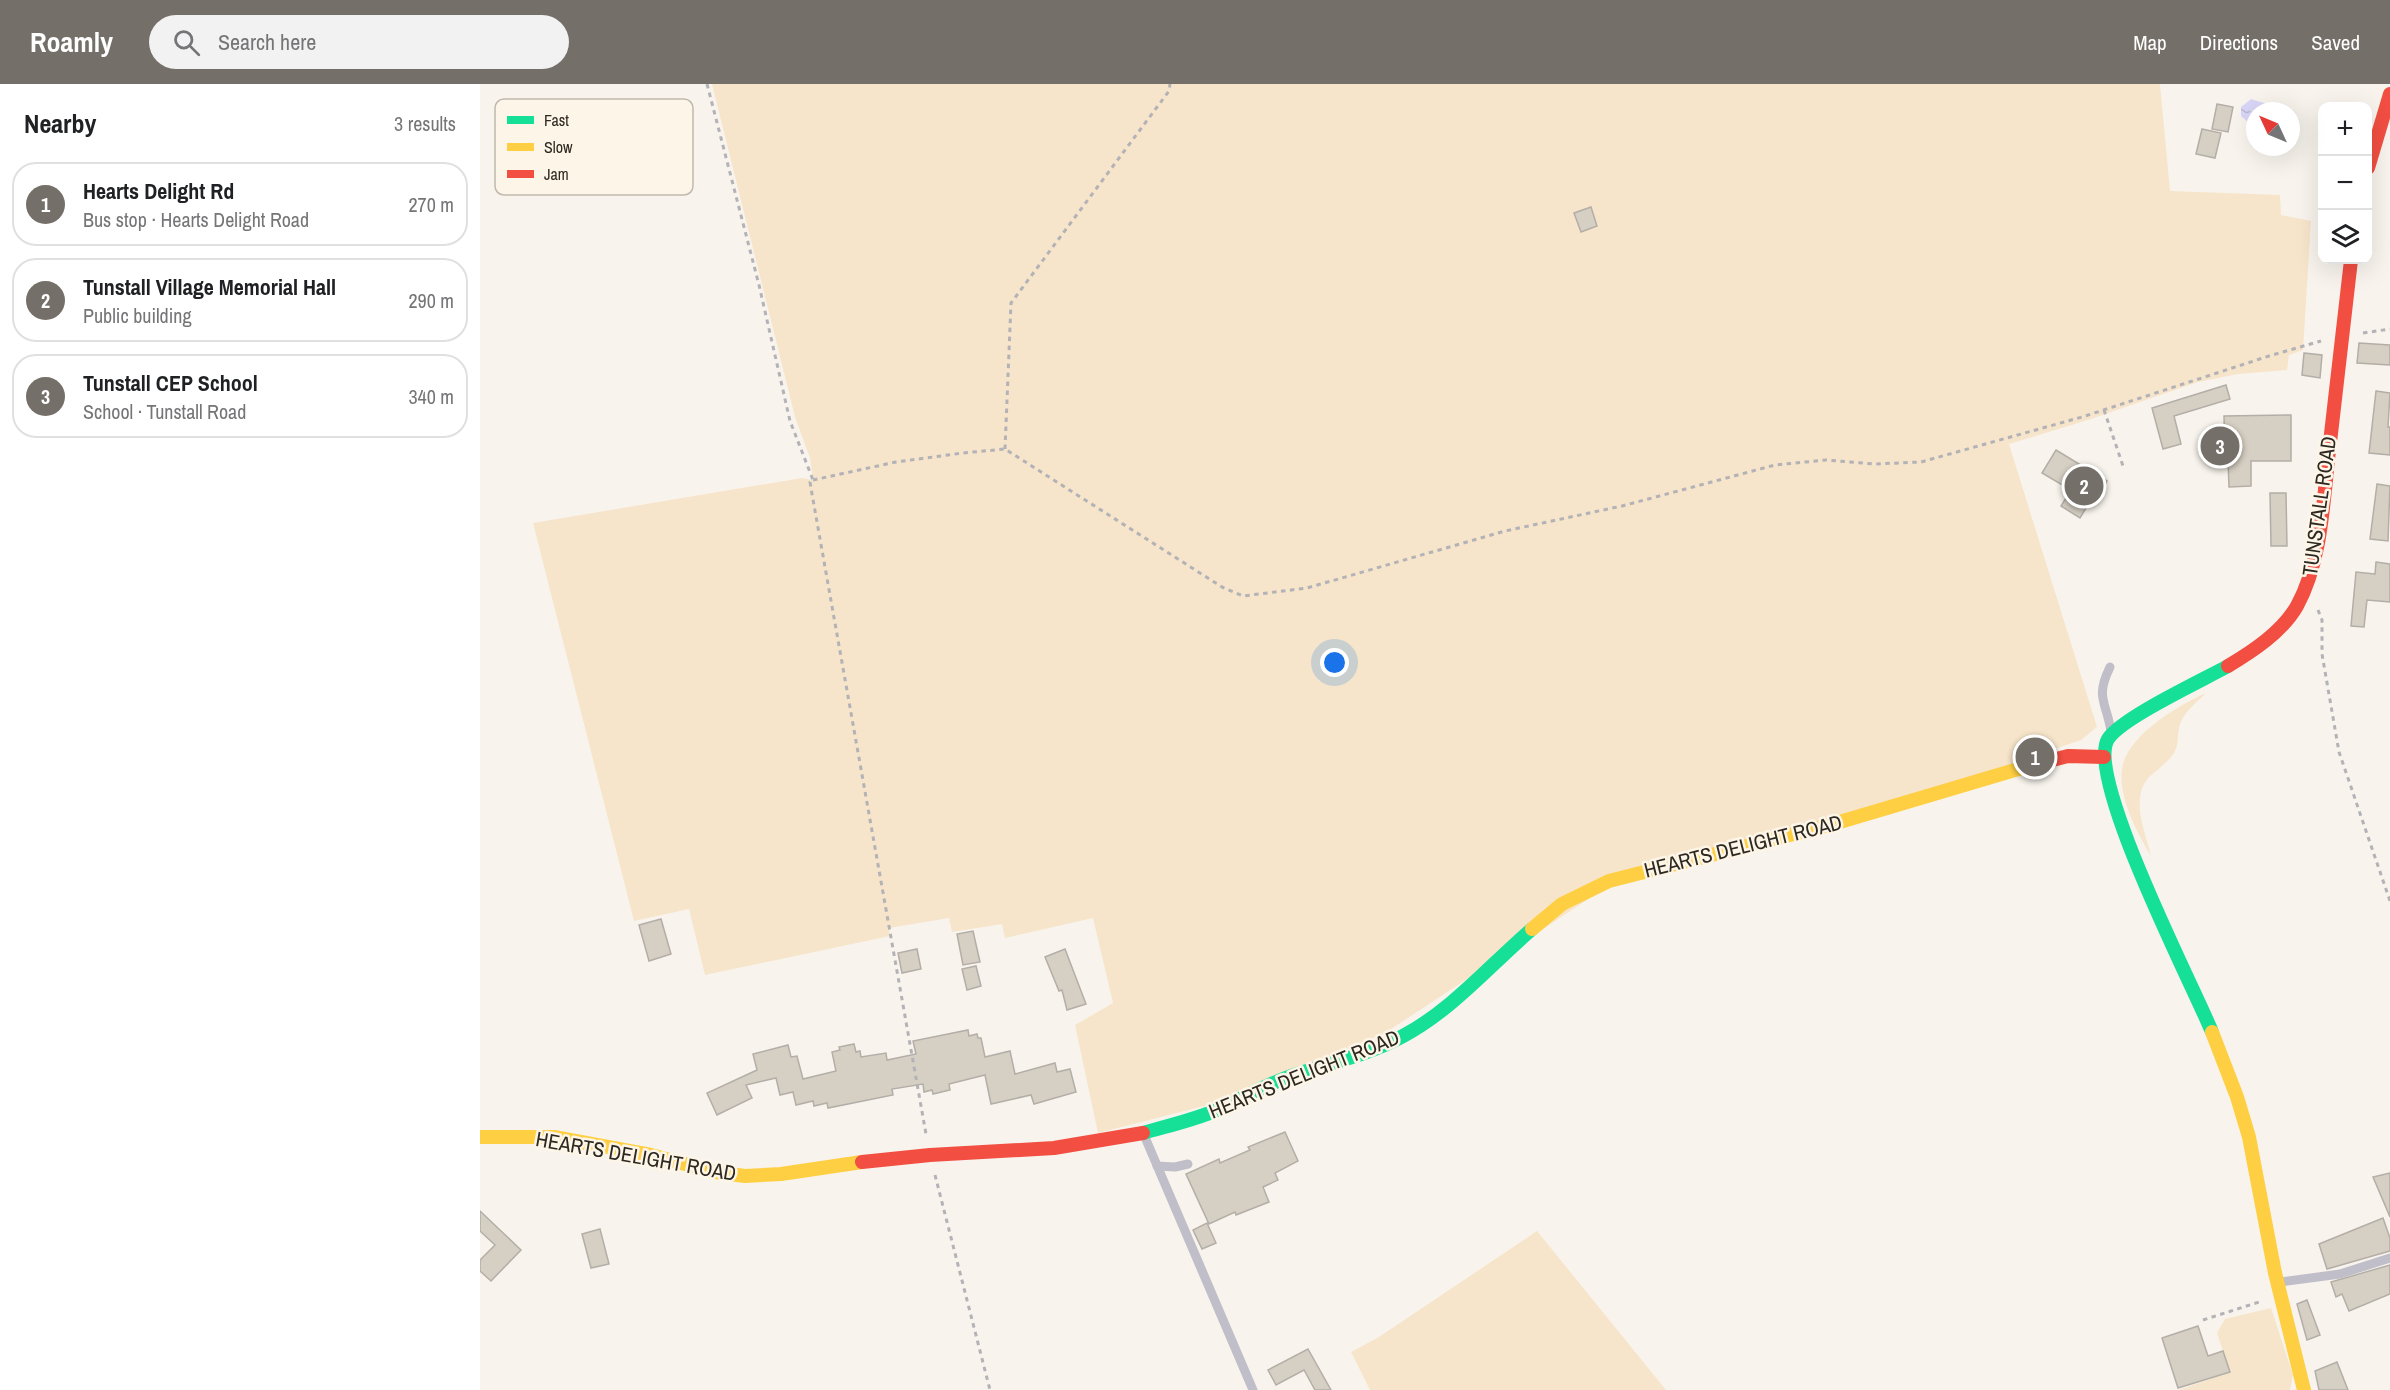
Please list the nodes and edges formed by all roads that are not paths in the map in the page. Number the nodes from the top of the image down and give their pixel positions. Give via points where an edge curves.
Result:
1 (2390, 94) edge
2 (2371, 156) edge
3 (2351, 264) edge
4 (2110, 668) dead end
5 (2112, 733) junction
6 (2104, 757) junction
7 (1143, 1133) junction
8 (480, 1137) edge
9 (1188, 1164) dead end
10 (1157, 1166) junction
11 (2390, 1258) edge
12 (2279, 1290) junction
13 (1253, 1390) edge
14 (2304, 1390) edge

1 - 2 street
3 - 5 street, TUNSTALL ROAD via 2316,550 2307,587 2277,633 2252,652 2165,698
4 - 5 lane via 2101,685
5 - 6 street via 2105,744
6 - 7 street, HEARTS DELIGHT ROAD via 2052,759 1833,824 1609,881 1562,904 1452,1003 1404,1036 1368,1052 1291,1076 1215,1111
6 - 12 street via 2117,812 2231,1075 2246,1124
7 - 8 street, HEARTS DELIGHT ROAD via 1054,1148 930,1155 745,1176 554,1137
7 - 10 lane
9 - 10 lane
10 - 13 lane
11 - 12 lane
12 - 14 street

